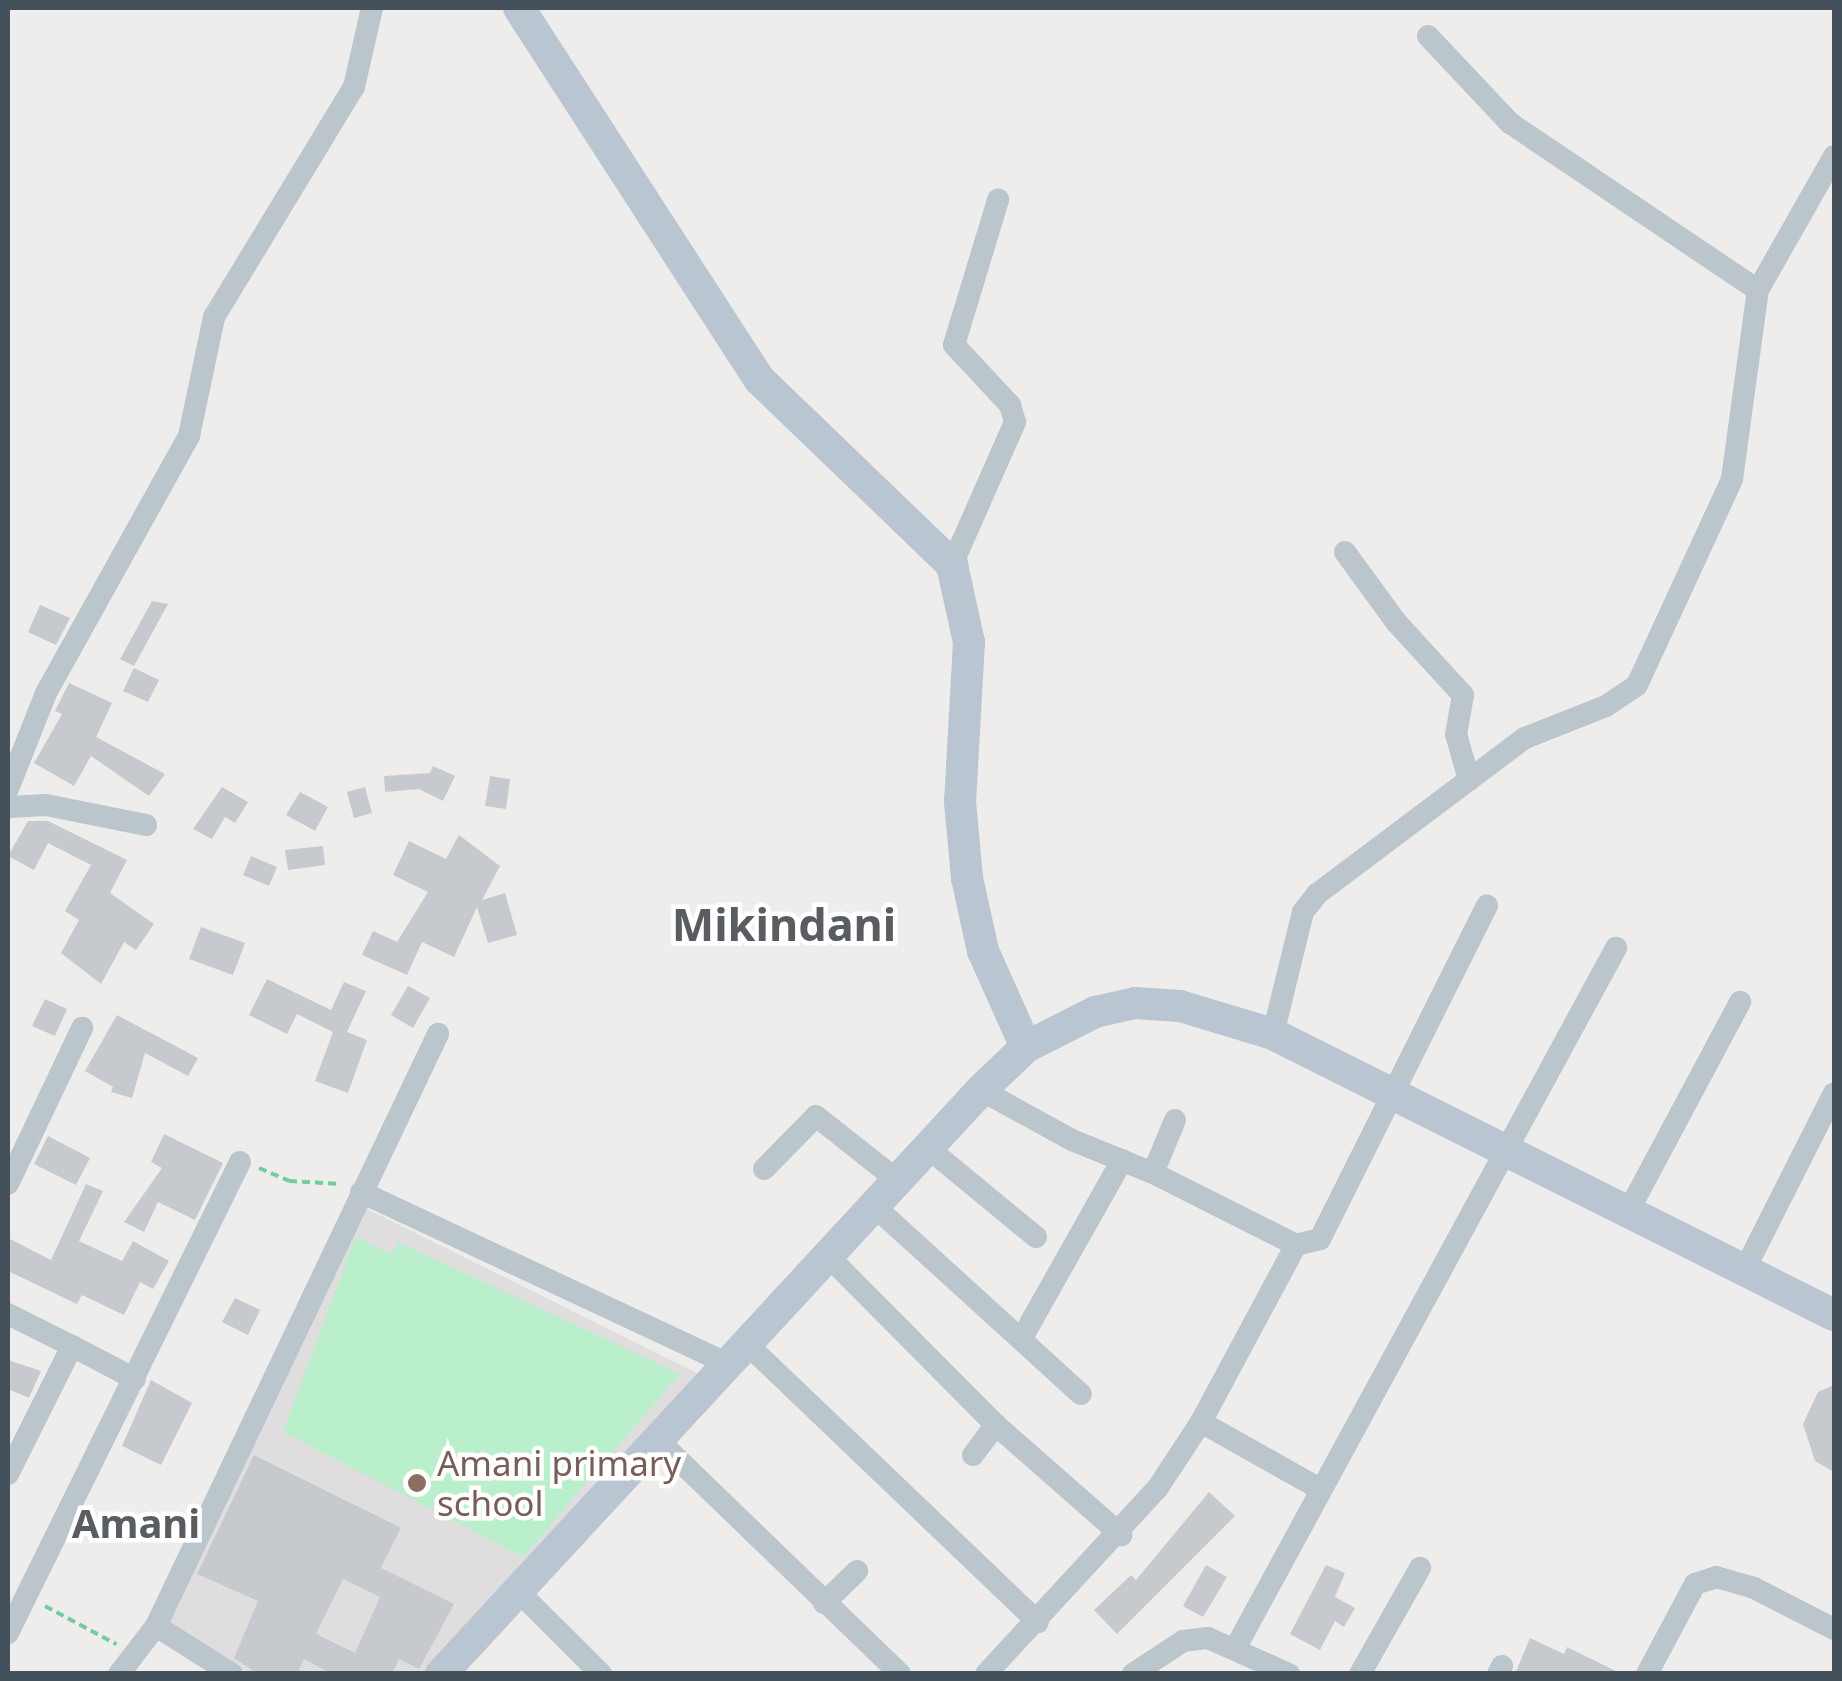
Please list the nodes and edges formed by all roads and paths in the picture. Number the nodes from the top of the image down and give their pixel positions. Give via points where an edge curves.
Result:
1 (372, 8) edge
2 (519, 8) edge
3 (1428, 36) dead end
4 (1834, 156) edge
5 (998, 200) dead end
6 (1758, 290) junction
7 (1345, 552) dead end
8 (952, 564) junction
9 (1469, 780) junction
10 (8, 789) edge
11 (8, 807) edge
12 (146, 825) dead end
13 (1488, 905) dead end
14 (1616, 948) dead end
15 (1740, 1002) dead end
16 (82, 1028) dead end
17 (438, 1034) dead end
18 (1273, 1034) junction
19 (1026, 1047) junction
20 (981, 1090) junction
21 (1394, 1092) junction
22 (1834, 1093) edge
23 (1175, 1120) dead end
24 (928, 1148) junction
25 (1508, 1148) junction
26 (1122, 1160) junction
27 (240, 1162) joint
28 (764, 1170) dead end
29 (1153, 1173) junction
30 (898, 1181) junction
31 (8, 1184) edge
32 (361, 1192) junction
33 (873, 1205) junction
34 (1629, 1210) junction
35 (1036, 1238) dead end
36 (1296, 1245) junction
37 (827, 1255) junction
38 (1744, 1271) junction
39 (8, 1314) edge
40 (1834, 1315) edge
41 (1022, 1336) junction
42 (72, 1346) junction
43 (738, 1355) junction
44 (135, 1379) junction
45 (1081, 1394) dead end
46 (1201, 1422) junction
47 (996, 1425) junction
48 (660, 1442) junction
49 (973, 1455) dead end
50 (8, 1474) edge
51 (1320, 1489) junction
52 (1121, 1535) junction
53 (1420, 1568) dead end
54 (857, 1571) dead end
55 (517, 1590) junction
56 (18, 1592) edge
57 (824, 1603) junction
58 (1038, 1622) junction
59 (156, 1626) junction
60 (1834, 1629) edge
61 (8, 1633) edge
62 (1236, 1648) junction
63 (132, 1652) junction
64 (119, 1674) edge
65 (232, 1674) edge
66 (441, 1674) edge
67 (601, 1674) edge
68 (900, 1674) edge
69 (986, 1674) edge
70 (1133, 1674) edge
71 (1289, 1674) edge
72 (1360, 1674) edge
73 (1647, 1674) edge

1 - 10 street via 354,88 214,317 190,436 46,693
2 - 8 street via 760,380
3 - 6 street via 1510,123
4 - 6 street
5 - 8 street via 954,345 1010,405 1015,422
6 - 9 street via 1732,479 1637,684 1606,706 1525,738
7 - 9 street via 1396,622 1463,695 1456,734
8 - 19 street via 969,642 960,802 967,878 982,950
9 - 18 street via 1307,905
11 - 12 street via 46,805
13 - 21 street
14 - 25 street
15 - 34 street
16 - 31 street
17 - 32 street
18 - 19 street via 1224,1016 1135,1004 1094,1012
18 - 21 street
19 - 20 street
20 - 24 street
20 - 26 street
21 - 25 street
21 - 36 street via 1330,1227 1320,1238
22 - 38 street
23 - 29 street
24 - 30 street
24 - 35 street
25 - 34 street
25 - 51 street
26 - 29 street
26 - 41 street
27 - 32 path via 289,1181 344,1184
27 - 44 street
28 - 30 street via 816,1116
29 - 36 street
30 - 33 street
32 - 43 street
32 - 59 street
33 - 37 street
33 - 41 street
34 - 38 street
36 - 46 street
37 - 43 street
37 - 47 street
38 - 40 street
39 - 42 street
41 - 45 street
42 - 44 street
42 - 50 street
43 - 48 street
43 - 58 street
44 - 56 street
46 - 51 street
46 - 52 street
47 - 49 street
47 - 52 street
48 - 55 street
48 - 57 street
51 - 62 street
52 - 58 street
53 - 72 street
54 - 57 street
55 - 66 street
55 - 67 street
56 - 61 street
56 - 63 path
57 - 68 street
58 - 69 street
59 - 63 street
59 - 65 street
60 - 73 street via 1754,1588 1716,1577 1694,1584
62 - 70 street via 1208,1638 1182,1641
62 - 71 street
63 - 64 street

